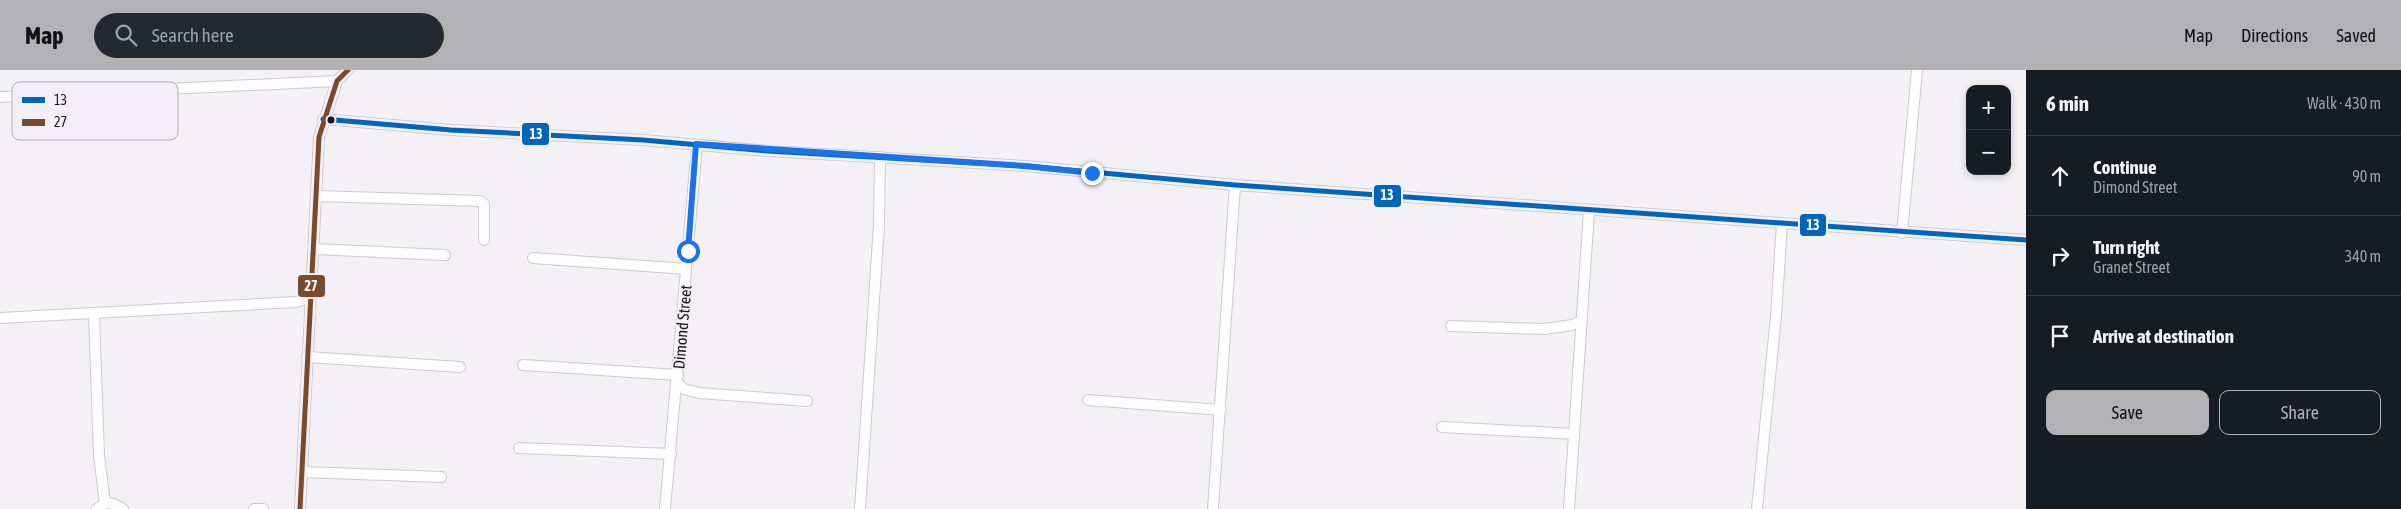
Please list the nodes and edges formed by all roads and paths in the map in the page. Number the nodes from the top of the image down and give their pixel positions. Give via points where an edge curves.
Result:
1 (348, 70) edge
2 (1916, 70) edge
3 (337, 81) junction
4 (178, 89) edge
5 (323, 119) junction
6 (696, 144) junction
7 (880, 157) junction
8 (1235, 185) junction
9 (317, 196) junction
10 (1589, 210) junction
11 (1782, 224) junction
12 (1902, 233) junction
13 (484, 240) dead end
14 (2026, 240) edge
15 (314, 250) junction
16 (445, 255) dead end
17 (533, 258) dead end
18 (686, 269) junction
19 (310, 298) junction
20 (94, 313) junction
21 (0, 318) edge
22 (1582, 321) junction
23 (1451, 326) dead end
24 (308, 357) junction
25 (523, 365) dead end
26 (460, 367) dead end
27 (677, 379) junction
28 (1088, 400) dead end
29 (807, 401) dead end
30 (1221, 410) junction
31 (1442, 427) dead end
32 (1574, 434) junction
33 (519, 448) dead end
34 (671, 454) junction
35 (302, 472) junction
36 (441, 477) dead end
37 (101, 506) edge
38 (123, 509) edge
39 (254, 509) edge
40 (263, 509) edge
41 (300, 509) edge
42 (665, 509) edge
43 (860, 509) edge
44 (1213, 509) edge
45 (1569, 509) edge
46 (1757, 509) edge

1 - 3 street
2 - 12 street
3 - 4 street
3 - 5 street
5 - 6 street
5 - 9 street via 319,137
6 - 7 street
6 - 18 street, Dimond Street
7 - 8 street
7 - 43 street via 879,225
8 - 10 street
8 - 30 street
9 - 13 street via 480,201 484,204
9 - 15 street
10 - 11 street
10 - 22 street
11 - 12 street
11 - 46 street
12 - 14 street
15 - 16 street
15 - 19 street
17 - 18 street
18 - 27 street, Dimond Street
19 - 20 street via 296,302
19 - 24 street
20 - 21 street
20 - 37 street
22 - 23 street via 1544,329
22 - 32 street
24 - 26 street
24 - 35 street
25 - 27 street
27 - 29 street via 684,389 699,393
27 - 34 street, Dimond Street
28 - 30 street
30 - 44 street
31 - 32 street
32 - 45 street
33 - 34 street
34 - 42 street, Dimond Street
35 - 36 street
35 - 41 street
37 - 38 street via 114,504
39 - 40 street

